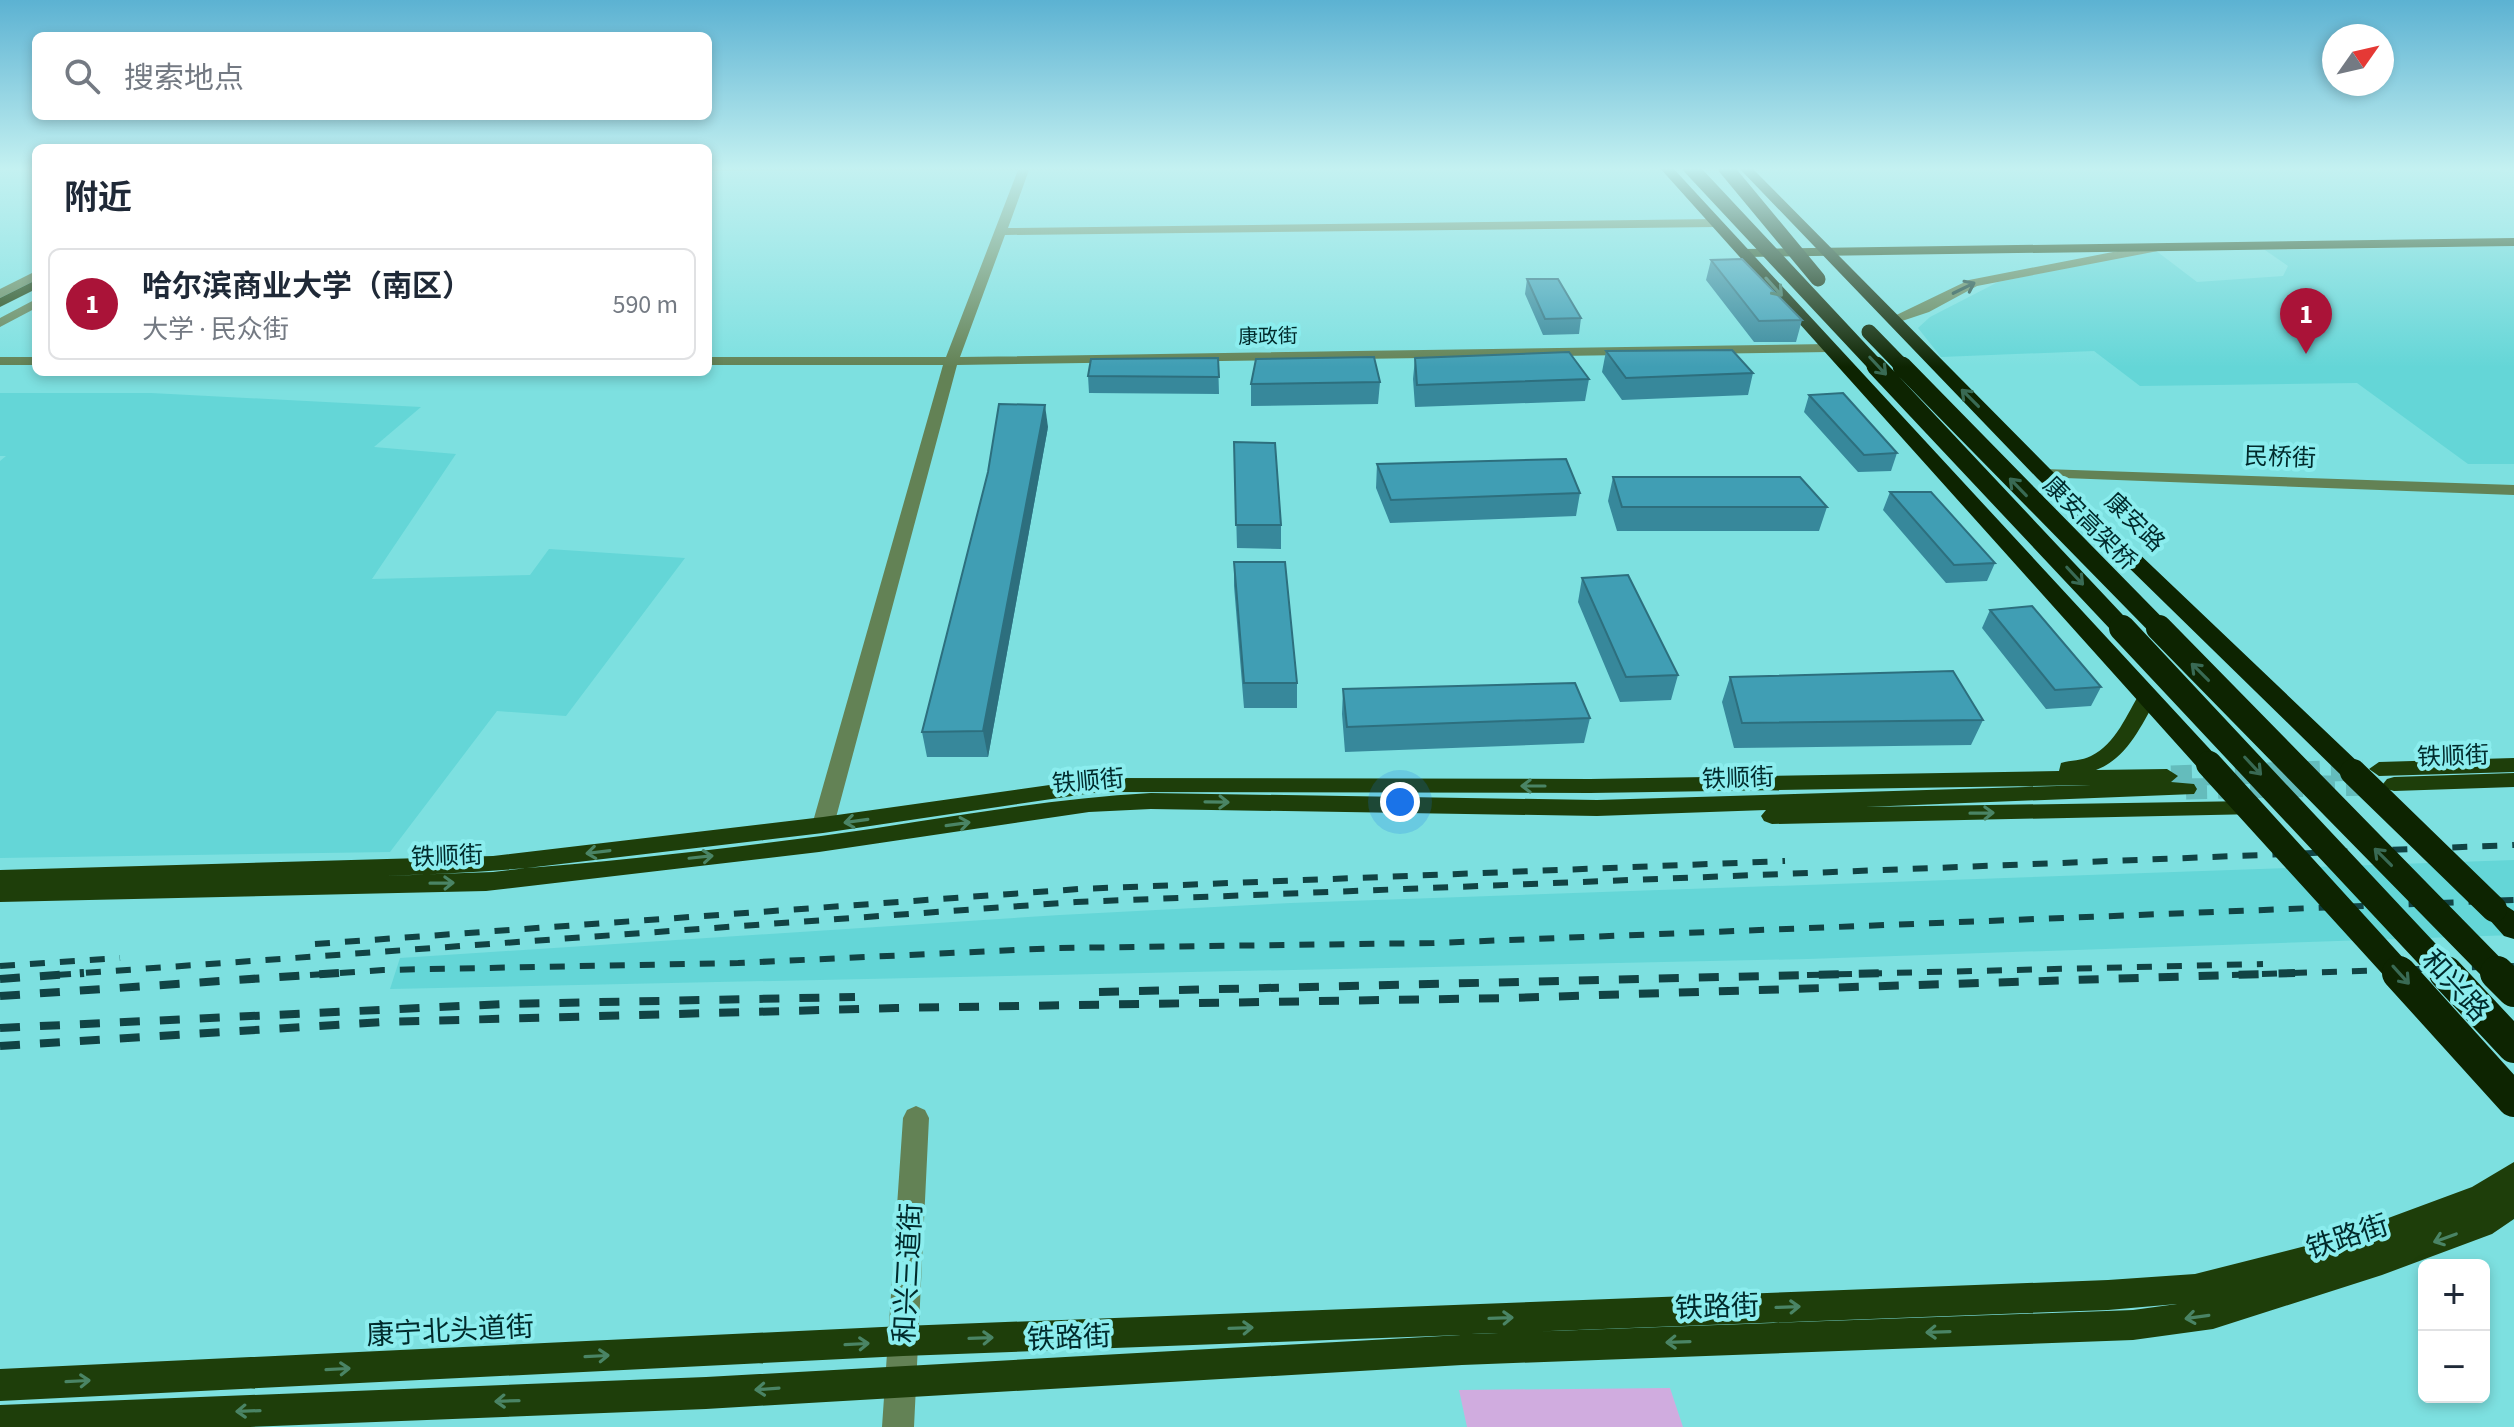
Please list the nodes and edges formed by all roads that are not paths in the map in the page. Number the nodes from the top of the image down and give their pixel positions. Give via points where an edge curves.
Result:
1 (998, 234) edge
2 (1726, 234) edge
3 (1743, 234) edge
4 (1759, 234) edge
5 (1767, 234) edge
6 (1773, 234) edge
7 (1811, 234) edge
8 (2514, 242) edge
9 (2154, 248) junction
10 (1830, 252) junction
11 (1743, 253) junction
12 (32, 277) edge
13 (1807, 280) junction
14 (32, 286) edge
15 (0, 294) edge
16 (32, 296) edge
17 (0, 303) edge
18 (32, 305) edge
19 (0, 313) edge
20 (1893, 320) junction
21 (0, 323) edge
22 (1829, 348) junction
23 (0, 361) edge
24 (32, 361) edge
25 (712, 361) edge
26 (951, 361) junction
27 (2044, 474) junction
28 (2514, 490) edge
29 (2148, 696) junction
30 (2514, 765) edge
31 (2375, 775) junction
32 (2514, 780) edge
33 (1590, 786) junction
34 (1597, 808) junction
35 (2250, 809) junction
36 (823, 825) junction
37 (0, 879) edge
38 (0, 893) edge
39 (2504, 918) edge
40 (2514, 990) edge
41 (2475, 1004) junction
42 (2514, 1046) edge
43 (2514, 1056) edge
44 (2514, 1100) edge
45 (916, 1118) dead end
46 (2514, 1175) edge
47 (2514, 1203) edge
48 (903, 1341) junction
49 (194, 1376) junction
50 (901, 1381) junction
51 (0, 1385) edge
52 (175, 1420) edge
53 (0, 1421) edge
54 (898, 1427) edge

1 - 26 street
2 - 11 highway
3 - 13 highway, bridge
4 - 13 highway, 康安高架桥, bridge
5 - 13 highway, 康安高架桥, bridge
6 - 13 highway, bridge
7 - 10 highway, 康安路
8 - 9 main road
9 - 10 main road
20 -> 9 street via 1973,283
10 - 11 main road
10 - 20 highway, 康安路
11 -> 22 highway
12 - 15 street
40 -> 13 highway, 康安高架桥, bridge
13 -> 41 highway, 康安高架桥, bridge
14 - 17 main road
16 - 19 main road
18 - 21 street
27 -> 20 highway, 康安路
22 - 26 street, 康政街
22 - 29 highway
23 - 24 street
25 - 26 street, 康政街
26 - 36 street
27 - 28 street, 民桥街
27 - 31 highway, 康安路
29 - 33 main road via 2110,757 2084,767 1635,777
29 - 35 highway, bridge
30 - 31 main road
31 - 32 main road, 铁顺街
31 - 39 highway, 康安路, bridge
33 - 34 main road, 铁顺街 via 2179,783
33 -> 36 main road, 铁顺街 via 1099,785
34 -> 35 main road via 1655,818
38 -> 34 main road, 铁顺街 via 486,882 819,844 1089,804
35 -> 44 highway, 和兴路, bridge
36 -> 37 main road, 铁顺街 via 493,864
41 - 42 highway, bridge
41 - 43 highway, bridge
45 - 48 street, 和兴三道街
48 -> 46 main road, 铁路街 via 2195,1288 2329,1254 2481,1197
47 -> 50 main road, 铁路街 via 2482,1224 2382,1261 2213,1314 2133,1325 1462,1350
49 -> 48 main road, 康宁北头道街
48 - 50 street, 和兴三道街
51 -> 49 main road, 康宁北头道街
49 - 52 street
50 -> 52 main road
50 - 54 street, 和兴三道街
52 - 53 main road

